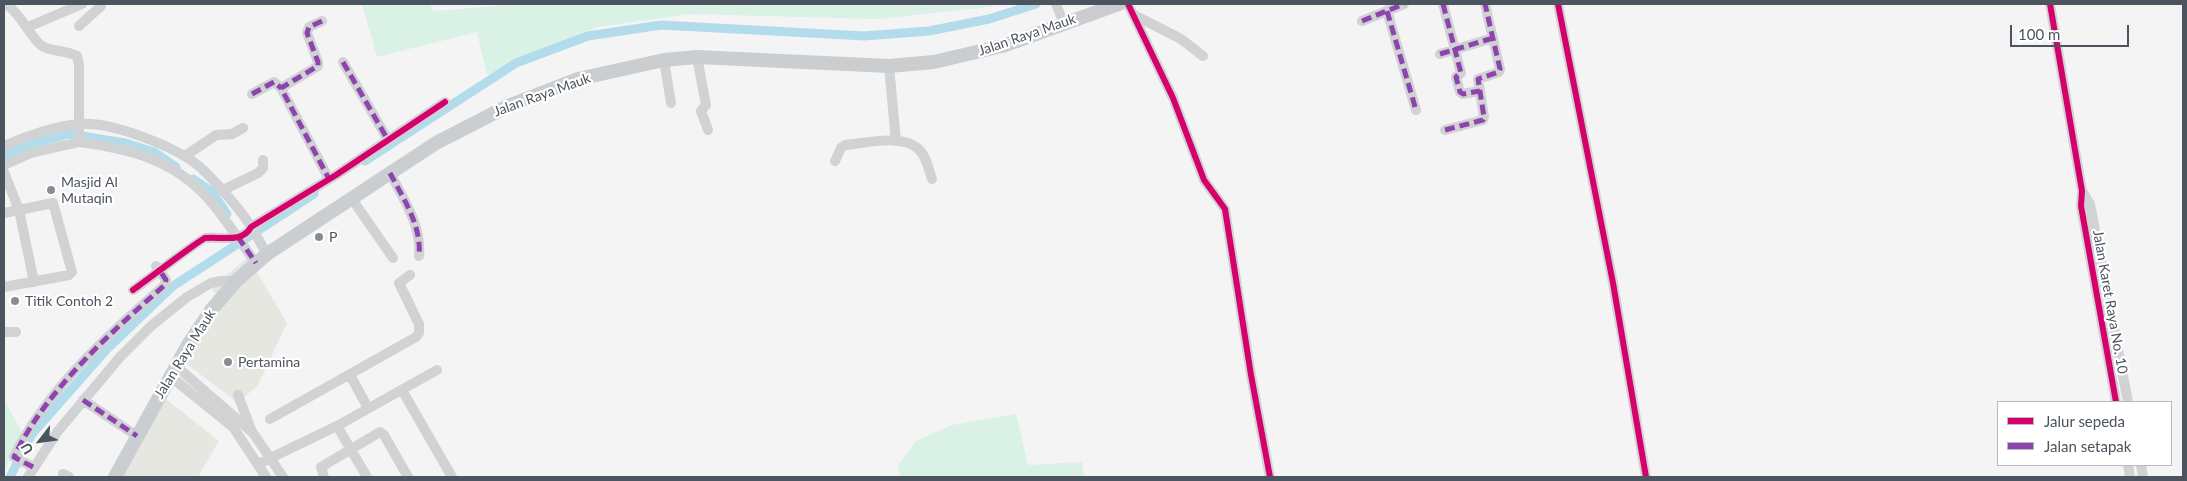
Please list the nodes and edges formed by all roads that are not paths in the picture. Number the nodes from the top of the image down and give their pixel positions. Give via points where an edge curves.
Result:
1 (6, 4) edge
2 (82, 4) edge
3 (101, 4) edge
4 (1056, 4) edge
5 (1118, 4) edge
6 (1128, 4) edge
7 (1404, 4) edge
8 (1443, 4) edge
9 (1485, 4) edge
10 (1558, 4) edge
11 (2050, 4) edge
12 (64, 7) edge
13 (1388, 11) junction
14 (1134, 15) junction
15 (322, 21) dead end
16 (1063, 21) junction
17 (1362, 21) dead end
18 (79, 26) dead end
19 (28, 27) junction
20 (1493, 38) junction
21 (1455, 49) junction
22 (1440, 54) dead end
23 (1203, 56) dead end
24 (697, 57) junction
25 (664, 60) junction
26 (343, 62) dead end
27 (889, 66) junction
28 (282, 88) junction
29 (1480, 91) junction
30 (252, 94) dead end
31 (445, 102) dead end
32 (671, 103) dead end
33 (1416, 110) dead end
34 (80, 125) junction
35 (243, 128) dead end
36 (708, 130) dead end
37 (1445, 130) dead end
38 (388, 140) junction
39 (80, 141) junction
40 (896, 141) junction
41 (4, 146) edge
42 (185, 156) junction
43 (263, 160) dead end
44 (835, 161) dead end
45 (4, 164) edge
46 (4, 172) edge
47 (390, 173) junction
48 (329, 179) junction
49 (932, 179) dead end
50 (221, 190) junction
51 (352, 199) junction
52 (2086, 205) junction
53 (19, 210) junction
54 (4, 214) edge
55 (251, 229) junction
56 (239, 238) junction
57 (265, 251) junction
58 (419, 256) dead end
59 (393, 258) dead end
60 (253, 259) junction
61 (158, 268) junction
62 (410, 275) dead end
63 (236, 281) junction
64 (34, 282) junction
65 (4, 287) edge
66 (133, 290) dead end
67 (4, 332) edge
68 (16, 332) dead end
69 (437, 370) dead end
70 (173, 371) junction
71 (350, 375) junction
72 (402, 390) junction
73 (238, 395) dead end
74 (83, 400) junction
75 (2116, 401) edge
76 (2128, 401) edge
77 (368, 408) junction
78 (270, 420) dead end
79 (236, 424) junction
80 (337, 426) junction
81 (253, 433) junction
82 (137, 436) junction
83 (351, 449) junction
84 (271, 459) junction
85 (258, 464) junction
86 (30, 466) junction
87 (28, 477) edge
88 (115, 477) edge
89 (266, 477) edge
90 (282, 477) edge
91 (324, 477) edge
92 (367, 477) edge
93 (408, 477) edge
94 (452, 477) edge
95 (1270, 477) edge
96 (1646, 477) edge

1 - 19 street
2 - 12 street
3 - 18 street
4 - 16 street
5 - 16 main road, Jalan Raya Mauk
6 - 14 street
7 - 13 street
8 - 21 street
9 - 20 street
10 - 96 street via 1613,283
11 - 52 street
12 - 19 street
13 - 17 street
13 - 33 street
14 - 23 street via 1181,39
14 - 95 street via 1173,98 1204,180 1225,209
15 - 28 street via 309,28 307,33 318,66
16 - 27 main road, Jalan Raya Mauk via 1006,45 955,58
19 - 34 street via 44,47 77,56
20 - 21 street
20 - 29 street via 1500,69 1479,78
21 - 22 street
21 - 29 street via 1461,73 1456,77 1461,93
24 - 25 main road, Jalan Raya Mauk
24 - 27 main road, Jalan Raya Mauk
24 - 36 street via 706,105 701,111
25 - 32 street
25 - 47 main road, Jalan Raya Mauk via 578,78 529,97 473,122
26 - 38 street
27 - 40 street
28 - 30 street via 274,82
28 - 48 street
29 - 37 street via 1483,120
31 - 38 street
34 - 39 street
34 - 41 street via 25,136
34 - 42 street via 113,128 148,138
35 - 42 street via 232,134 216,135
38 - 48 street
39 - 45 street
39 - 56 street via 115,146 148,156 177,171 202,192
40 - 44 street via 843,146
40 - 49 street via 911,144 921,152
42 - 50 street
43 - 50 street via 263,168 258,173
46 - 53 street
47 - 51 main road, Jalan Raya Mauk
47 - 58 street via 411,213 420,246
48 - 55 street
50 - 55 street
51 - 57 main road, Jalan Raya Mauk
51 - 59 street
52 - 75 street, Jalan Karet Raya No. 10
52 - 76 street, Jalan Karet Raya No. 10
53 - 54 street
53 - 64 street
53 - 64 street via 54,204 72,272
55 - 56 street
55 - 57 street
56 - 60 street
56 - 61 street via 204,238
57 - 60 main road, Jalan Raya Mauk
60 - 63 main road, Jalan Raya Mauk
61 - 66 street
61 - 86 street via 166,284 75,370 26,432 14,457
62 - 71 street via 399,283 419,324 419,333
63 - 70 main road, Jalan Raya Mauk via 212,309
63 - 74 street via 217,281 187,297 151,326
64 - 65 street
67 - 68 street
69 - 72 street
70 - 79 street
70 - 82 main road, Jalan Raya Mauk
71 - 77 street
71 - 78 street
72 - 77 street
72 - 94 street
73 - 81 street
74 - 82 street
74 - 86 street
77 - 80 street
79 - 81 street
79 - 85 street
80 - 83 street
80 - 84 street
81 - 84 street
82 - 88 main road, Jalan Raya Mauk
83 - 91 street via 321,467
83 - 92 street
83 - 93 street via 382,432
84 - 85 street
84 - 90 street
85 - 89 street
86 - 87 street

